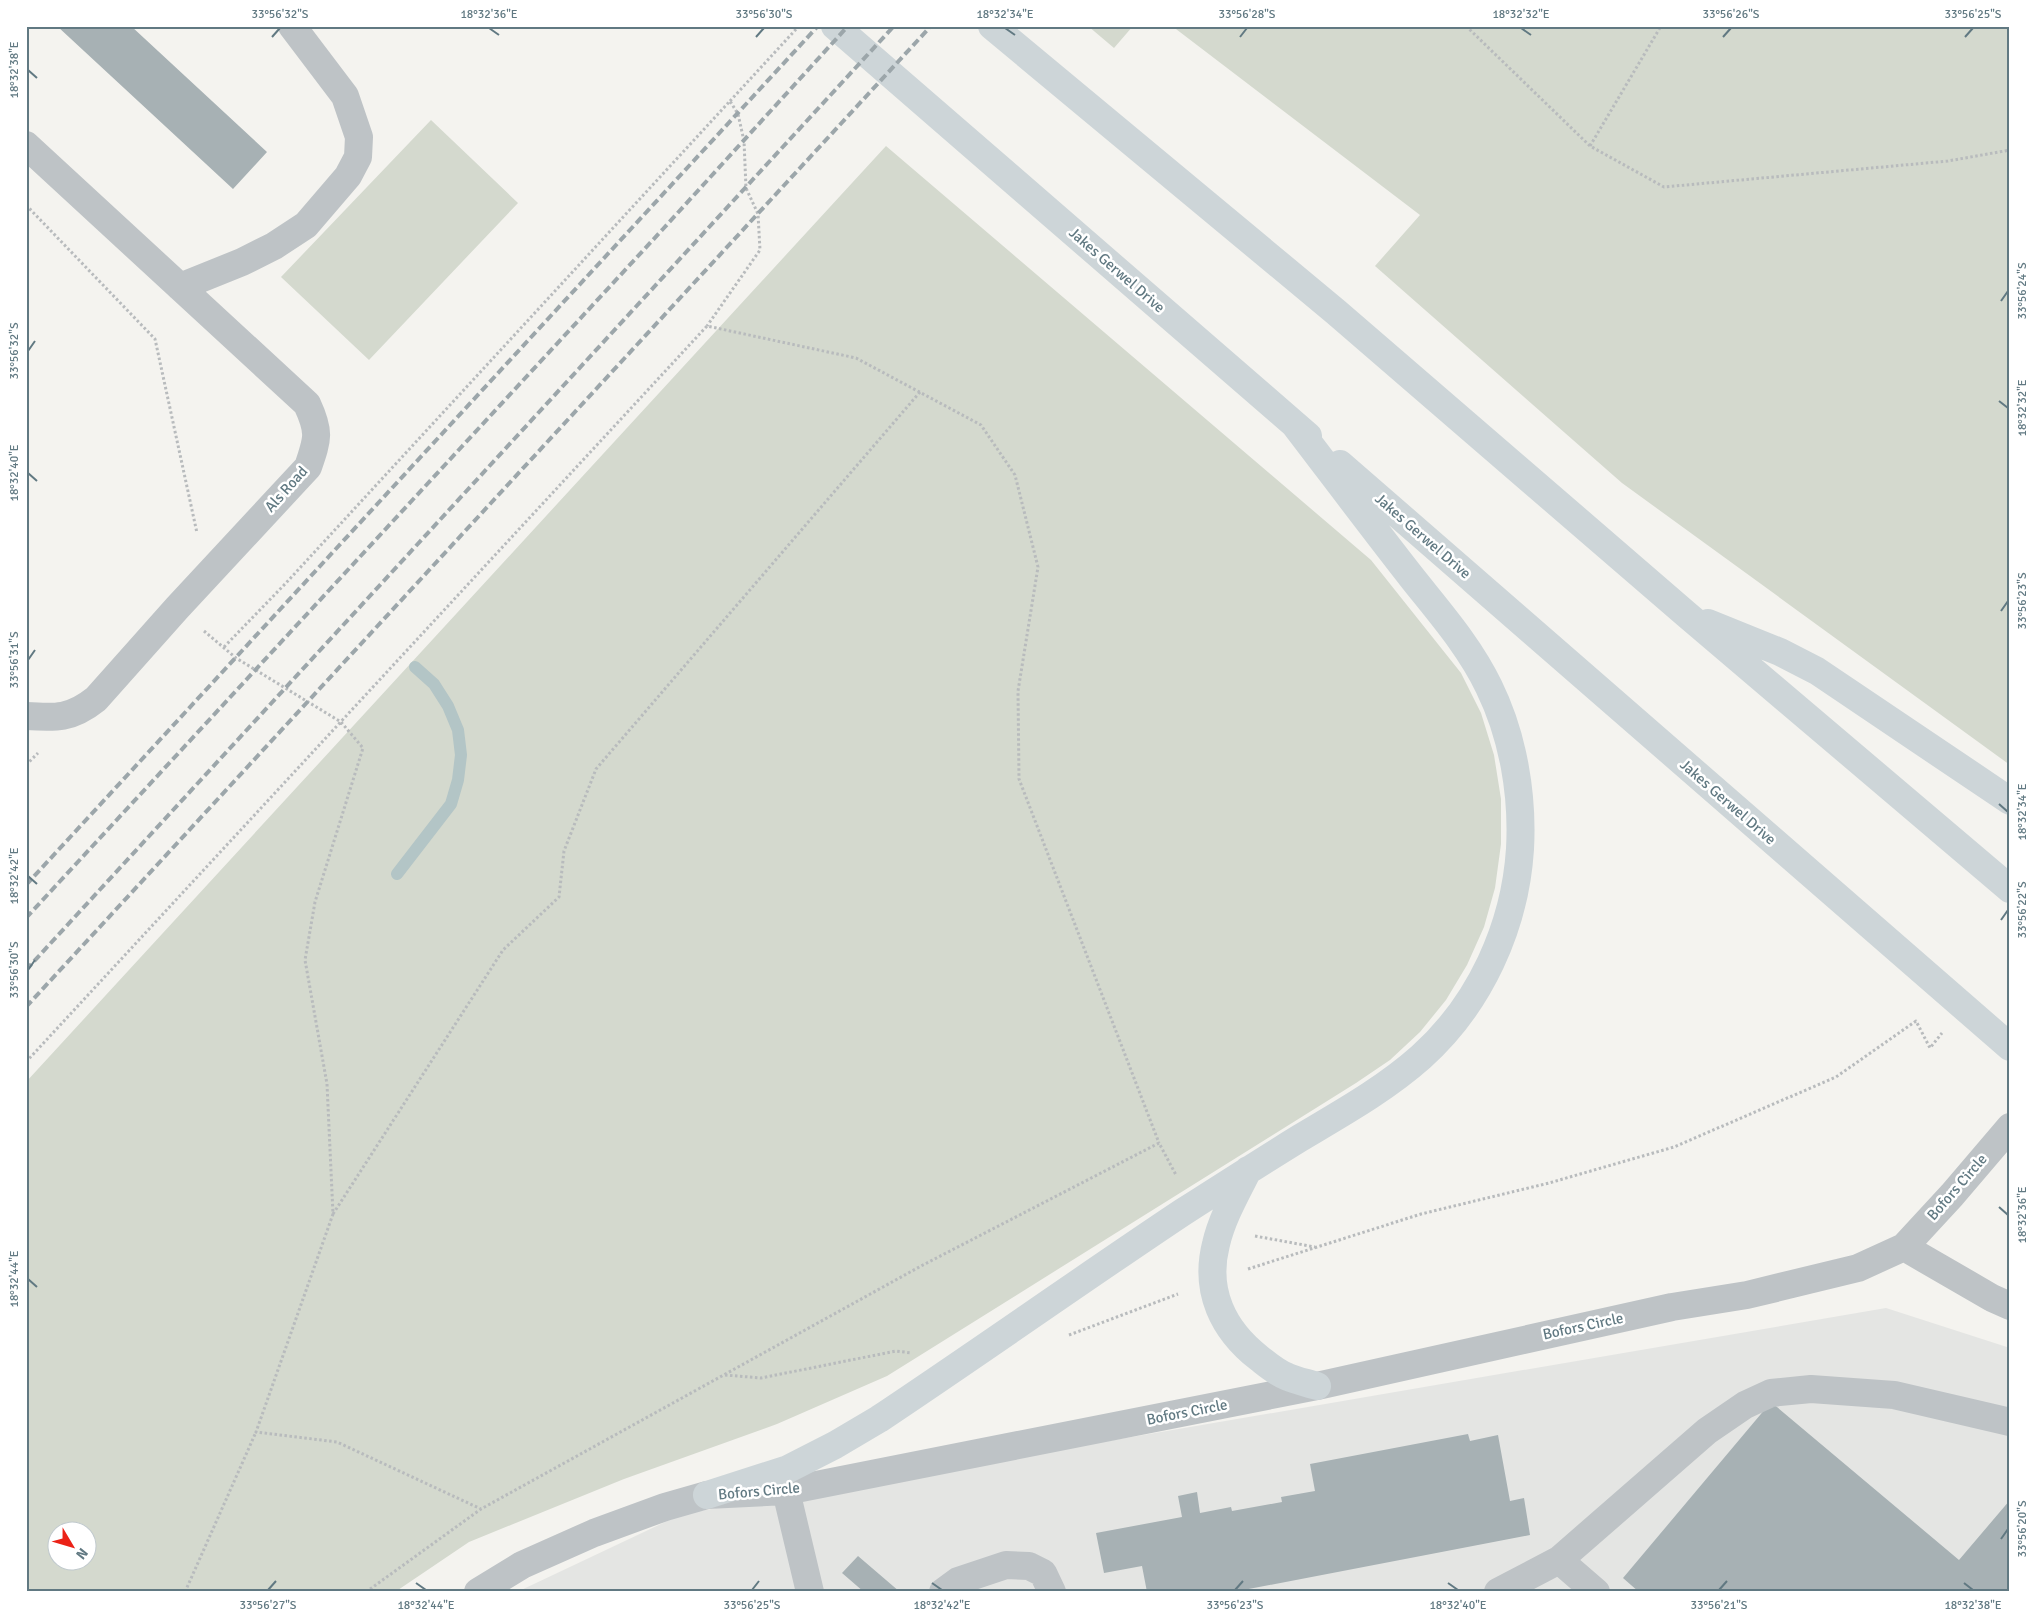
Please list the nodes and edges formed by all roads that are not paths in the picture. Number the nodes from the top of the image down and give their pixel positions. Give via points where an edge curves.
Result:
1 (292, 26) edge
2 (835, 26) edge
3 (992, 26) edge
4 (26, 145) edge
5 (180, 287) junction
6 (1295, 425) junction
7 (1686, 614) junction
8 (26, 716) edge
9 (2010, 801) edge
10 (2010, 889) edge
11 (2010, 1047) edge
12 (2010, 1127) edge
13 (1248, 1169) junction
14 (1904, 1247) junction
15 (2010, 1306) edge
16 (1317, 1386) junction
17 (2010, 1422) edge
18 (786, 1491) junction
19 (707, 1495) junction
20 (1559, 1560) junction
21 (478, 1592) edge
22 (810, 1592) edge
23 (943, 1592) edge
24 (1052, 1592) edge
25 (1498, 1592) edge
26 (1596, 1592) edge

1 - 5 street via 345,96 360,137 358,157 348,176 306,225 242,262
2 - 6 highway, Jakes Gerwel Drive
3 - 7 highway via 1336,312
4 - 5 street, Als Road
5 - 8 street, Als Road via 307,404 316,423 316,443 308,467 96,699 82,710 56,718
6 - 11 highway, Jakes Gerwel Drive
6 - 13 highway via 1464,644 1489,687 1513,755 1520,844 1518,875 1498,946 1487,971 1458,1018 1423,1056 1371,1096
7 - 9 highway via 1757,642 1817,671
7 - 10 highway
12 - 14 street, Bofors Circle
13 - 16 highway via 1220,1229 1213,1261 1218,1306 1236,1338 1270,1367 1287,1377
13 - 19 highway via 871,1423 788,1469
14 - 15 street
14 - 16 street, Bofors Circle via 1858,1268 1747,1295 1672,1307
16 - 18 street, Bofors Circle
17 - 20 street via 1894,1395 1811,1389 1771,1393 1745,1405 1707,1431
18 - 19 street, Bofors Circle
18 - 22 street
19 - 21 street, Bofors Circle via 594,1533 522,1564
20 - 25 street
20 - 26 street
23 - 24 street via 958,1581 1006,1565 1030,1566 1043,1573

